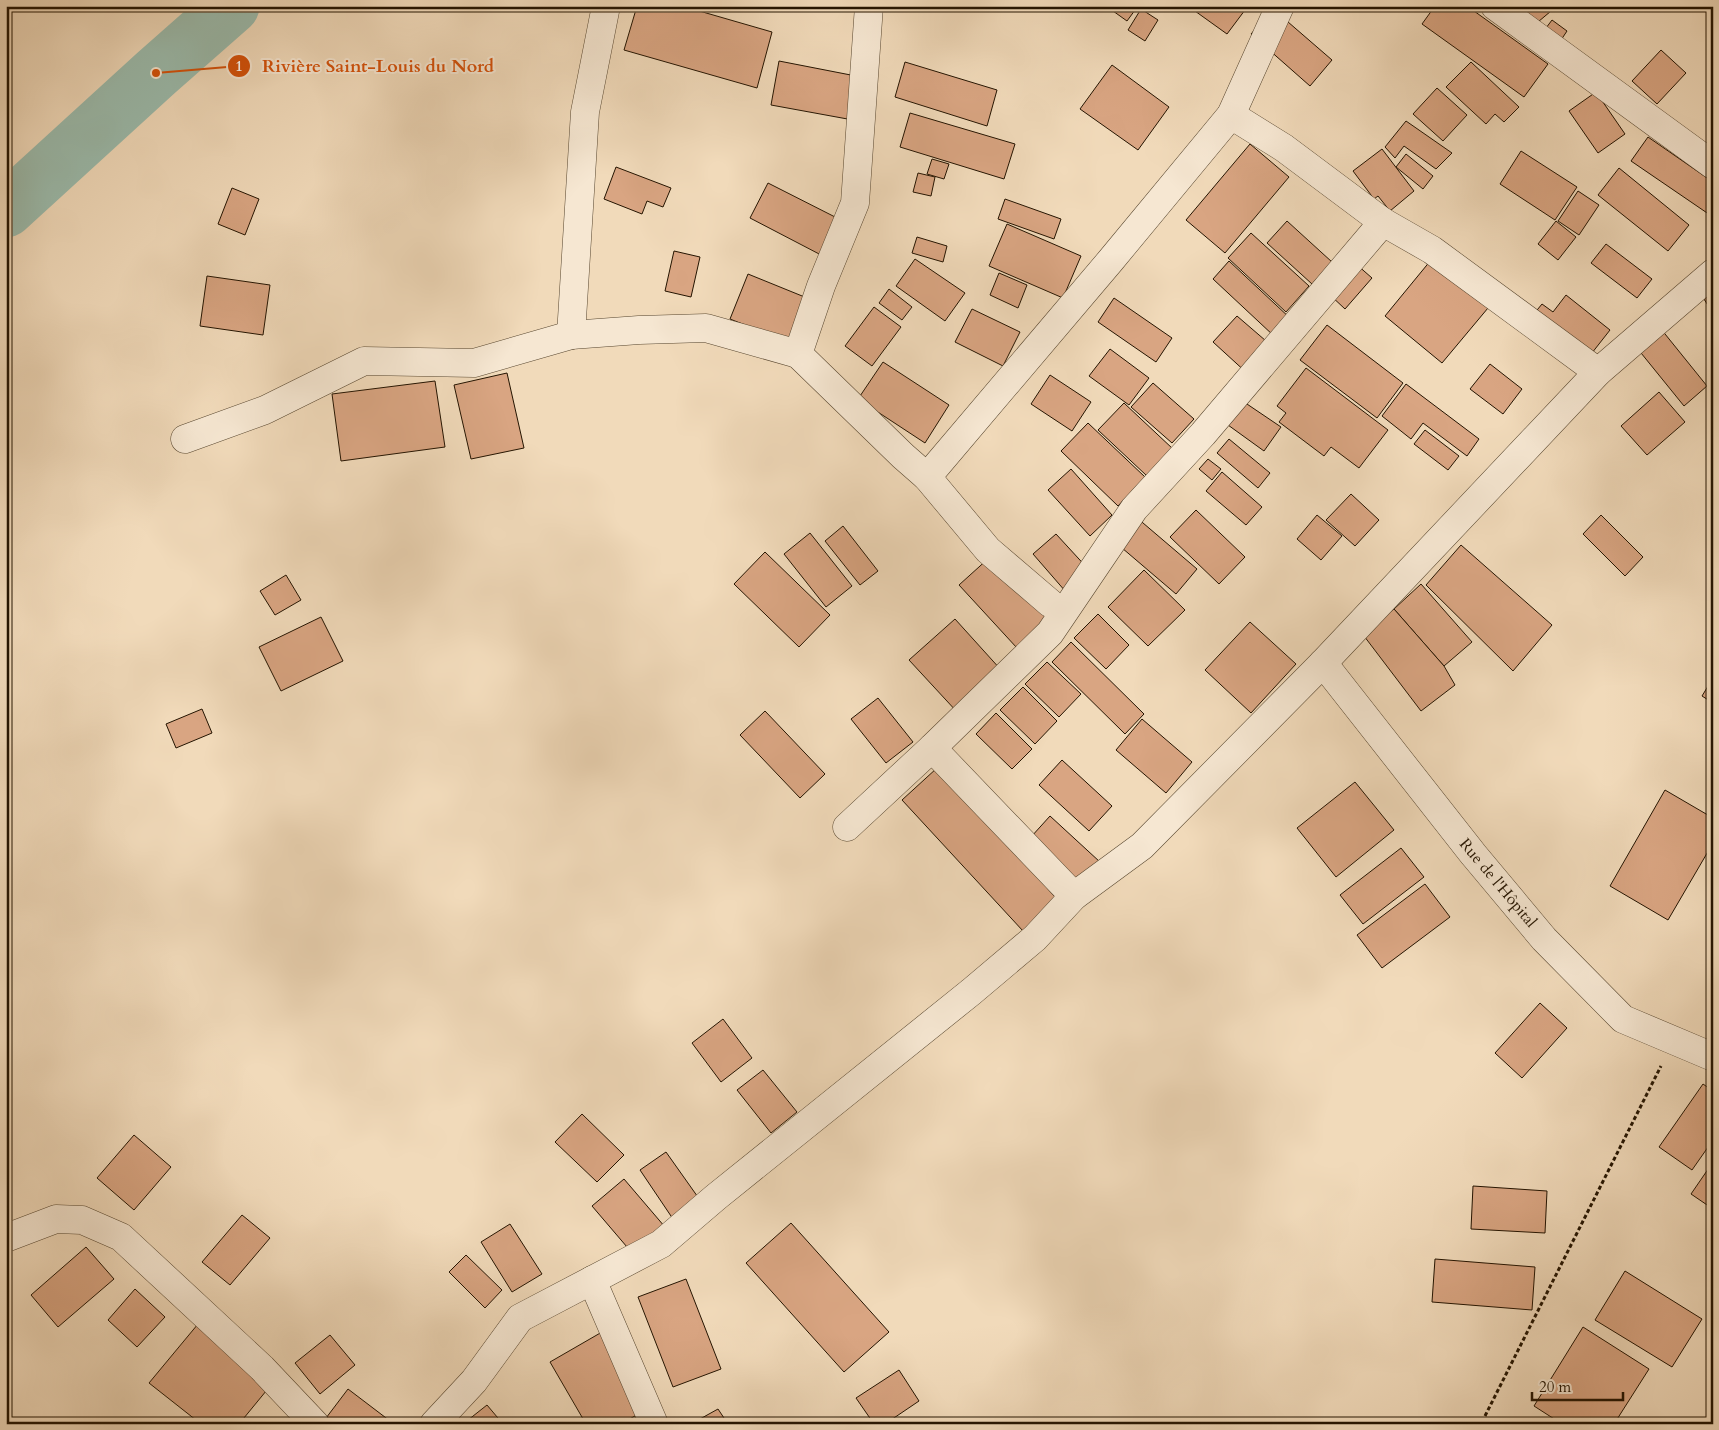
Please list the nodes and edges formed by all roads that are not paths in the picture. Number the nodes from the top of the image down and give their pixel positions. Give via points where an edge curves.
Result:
1 (606, 6) edge
2 (869, 6) edge
3 (1280, 6) edge
4 (1496, 6) edge
5 (1231, 115) junction
6 (1713, 165) edge
7 (1383, 222) junction
8 (1713, 274) edge
9 (571, 335) junction
10 (798, 354) junction
11 (1598, 372) junction
12 (185, 439) dead end
13 (927, 477) junction
14 (1050, 603) dead end
15 (1323, 663) junction
16 (932, 748) junction
17 (847, 827) dead end
18 (1074, 896) junction
19 (1713, 1057) edge
20 (6, 1238) edge
21 (592, 1280) junction
22 (315, 1424) edge
23 (434, 1424) edge
24 (654, 1424) edge

1 - 9 street via 585,112
2 - 10 street via 855,203
3 - 5 street
4 - 6 street
5 - 7 street via 1284,148
5 - 13 street
7 - 11 street via 1432,250
7 - 16 street via 1203,434 1134,509 1050,633
8 - 11 street
9 - 10 street via 706,328
9 - 12 street via 474,363 364,361 265,410
10 - 13 street
11 - 15 street
13 - 14 street via 988,550
15 - 18 street via 1142,846
15 - 19 street, Rue de l'Hôpital via 1544,939 1623,1019
16 - 17 street
16 - 18 street
18 - 21 street via 1035,938 972,992 661,1244
20 - 22 street via 56,1219 82,1220 121,1237 262,1368
21 - 23 street via 520,1318 474,1381
21 - 24 street

